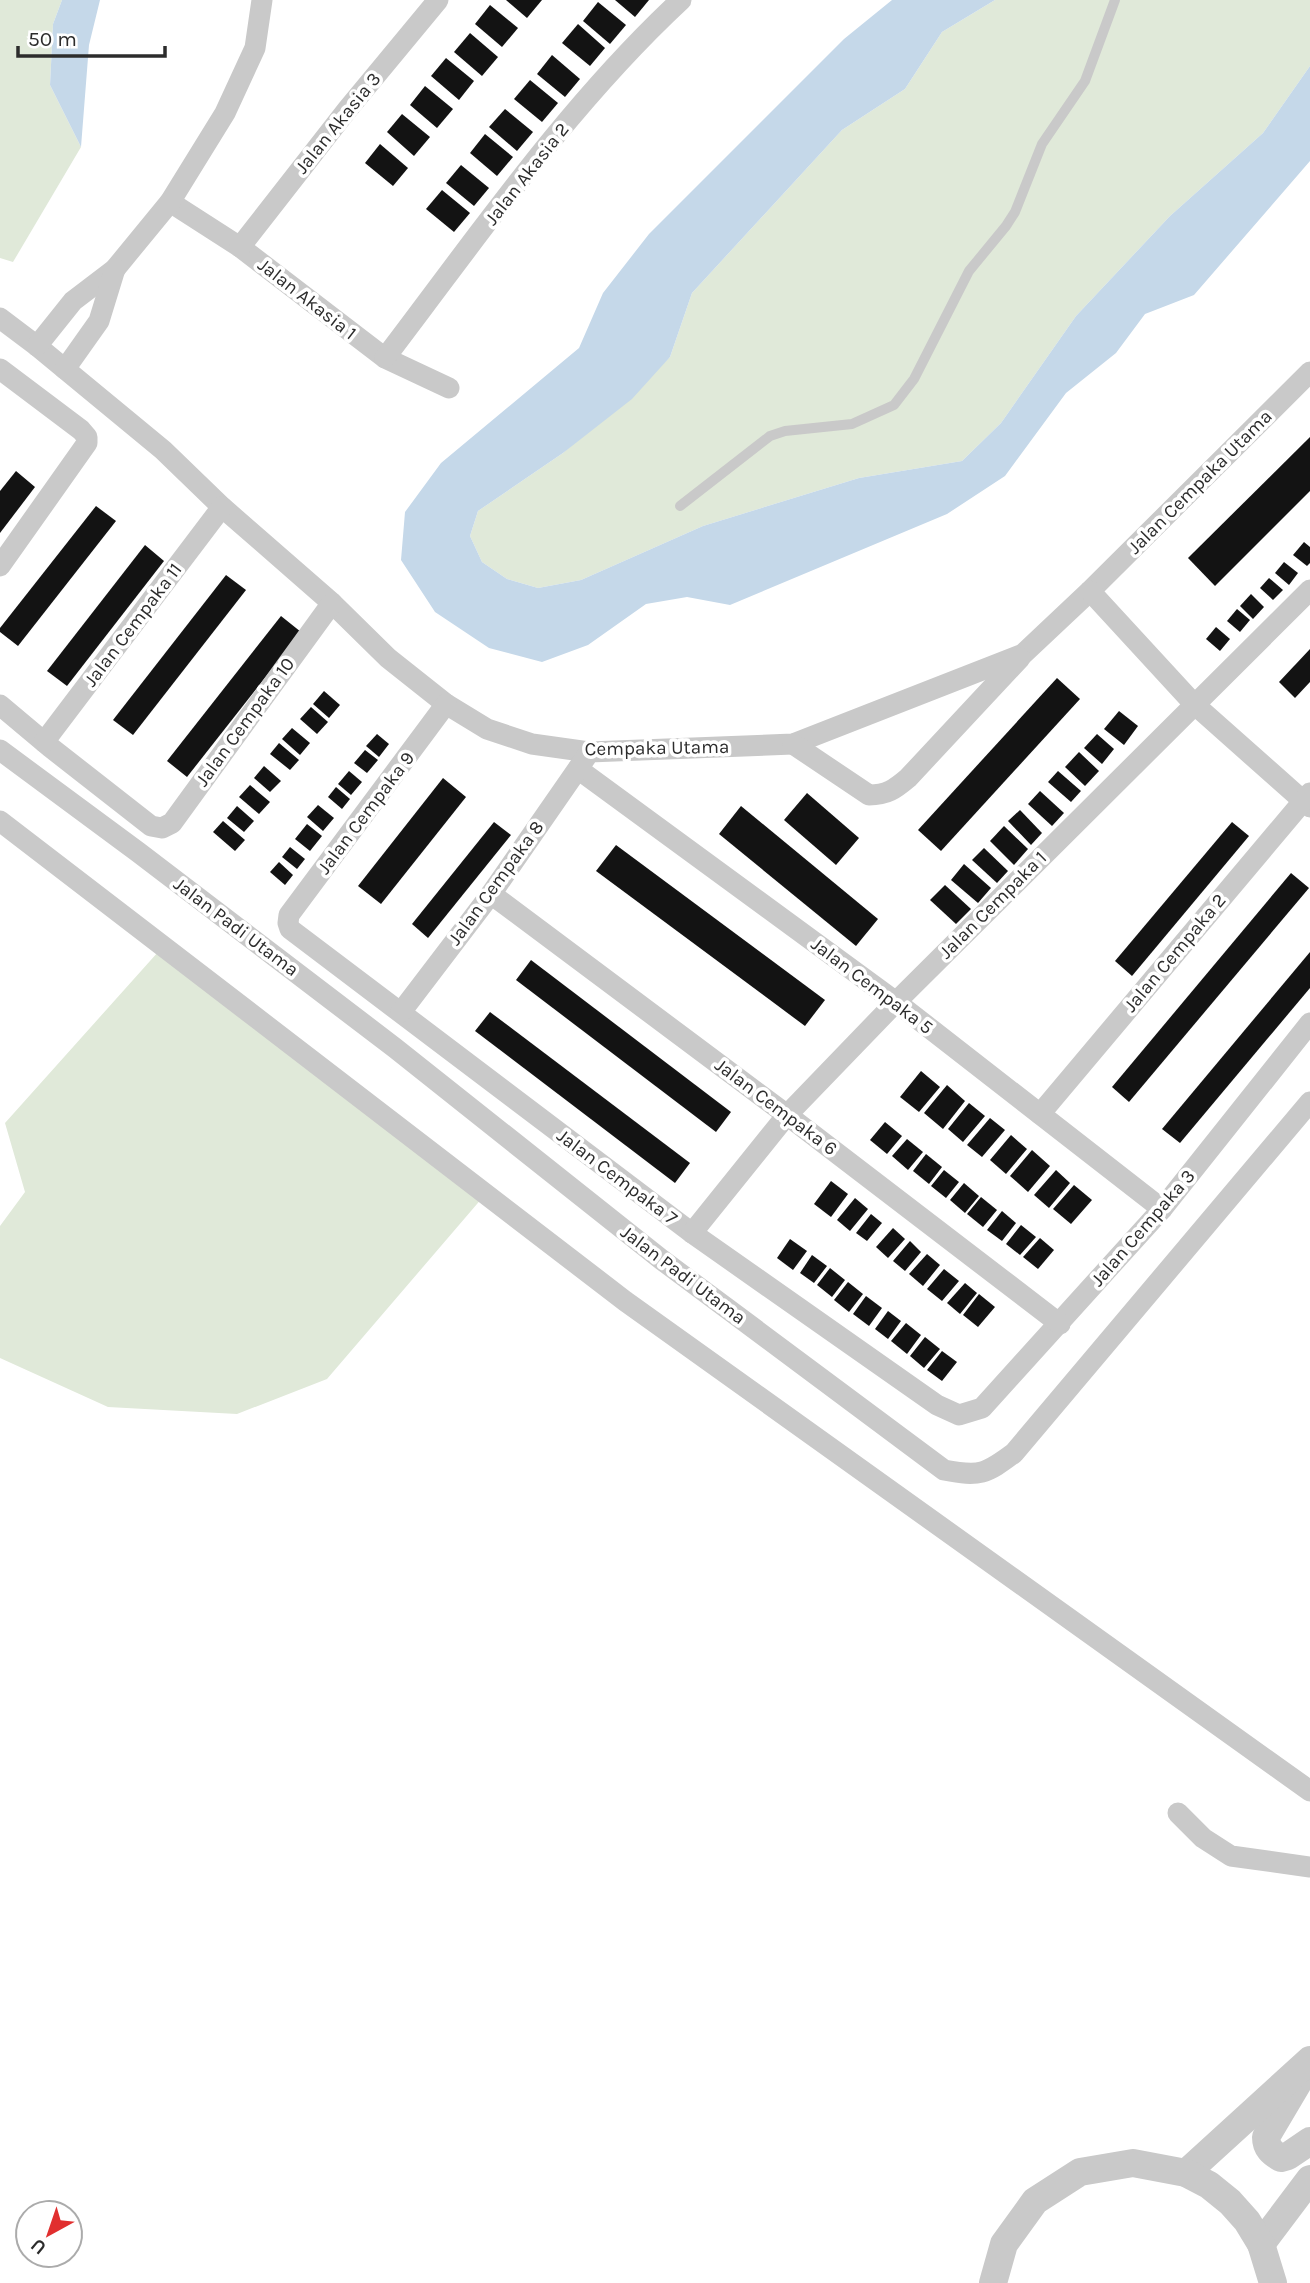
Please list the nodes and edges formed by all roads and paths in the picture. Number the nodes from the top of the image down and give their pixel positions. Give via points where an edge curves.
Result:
1 (262, 0) edge
2 (438, 0) edge
3 (681, 0) edge
4 (1115, 0) edge
5 (170, 202) junction
6 (240, 247) junction
7 (115, 269) junction
8 (0, 318) edge
9 (37, 346) junction
10 (385, 358) junction
11 (0, 369) edge
12 (65, 369) junction
13 (1310, 372) edge
14 (449, 388) dead end
15 (680, 506) dead end
16 (222, 507) junction
17 (0, 566) edge
18 (1310, 590) edge
19 (1090, 591) junction
20 (332, 603) junction
21 (1023, 654) junction
22 (446, 704) junction
23 (1194, 704) junction
24 (0, 705) edge
25 (44, 742) junction
26 (793, 744) junction
27 (0, 750) edge
28 (583, 761) junction
29 (1308, 800) edge
30 (0, 821) edge
31 (491, 894) junction
32 (288, 922) joint
33 (895, 1002) junction
34 (401, 1012) junction
35 (1310, 1023) edge
36 (1310, 1102) edge
37 (1040, 1114) junction
38 (787, 1115) junction
39 (1162, 1209) junction
40 (692, 1233) junction
41 (1060, 1324) junction
42 (959, 1415) joint
43 (1310, 1791) edge
44 (1178, 1813) dead end
45 (1310, 1867) edge
46 (1310, 2062) edge
47 (1310, 2141) edge
48 (1186, 2173) junction
49 (1310, 2179) edge
50 (1261, 2244) junction
51 (993, 2283) edge
52 (1273, 2283) edge

1 - 5 street via 255,48 230,103
2 - 6 street, Jalan Akasia 3
3 - 10 street, Jalan Akasia 2 via 577,111
4 - 15 lane via 1085,81 1042,144 1015,212 969,271 915,379 894,405 852,425 770,436
5 - 6 street, Jalan Akasia 1
5 - 7 street
6 - 10 street, Jalan Akasia 1
7 - 9 street via 72,301
7 - 12 street via 99,321
8 - 9 street, Cempaka Utama
9 - 12 street, Cempaka Utama
10 - 14 street, Jalan Akasia 1
11 - 17 street via 87,437
12 - 16 street, Cempaka Utama via 163,450
13 - 19 street, Jalan Cempaka Utama
16 - 20 street, Cempaka Utama
16 - 25 street, Jalan Cempaka 11
18 - 23 street, Jalan Cempaka 1
19 - 21 street, Cempaka Utama
19 - 23 street
20 - 22 street, Cempaka Utama via 388,658
20 - 25 street, Jalan Cempaka 10 via 172,823 162,828 151,825
21 - 26 street, Cempaka Utama
21 - 26 street via 892,792 869,795
22 - 28 street, Cempaka Utama via 487,729
22 - 32 street, Jalan Cempaka 9
23 - 29 street
23 - 33 street, Jalan Cempaka 1
24 - 25 street
26 - 28 street, Cempaka Utama
27 - 36 street, Jalan Padi Utama via 395,1048 662,1260 944,1470 970,1475 991,1470 1014,1452
28 - 31 street, Jalan Cempaka 8
28 - 33 street, Jalan Cempaka 5
29 - 37 street, Jalan Cempaka 2
30 - 43 street via 625,1301
31 - 34 street, Jalan Cempaka 8
31 - 38 street, Jalan Cempaka 6
32 - 34 street, Jalan Cempaka 7 via 290,929
33 - 37 street, Jalan Cempaka 5
33 - 38 street, Jalan Cempaka 1
34 - 40 street, Jalan Cempaka 7
35 - 39 street, Jalan Cempaka 3
37 - 39 street, Jalan Cempaka 5
38 - 40 street, Jalan Cempaka 1
38 - 41 street, Jalan Cempaka 6
39 - 41 street, Jalan Cempaka 3
40 - 42 street, Jalan Cempaka 7 via 937,1405
41 - 42 street, Jalan Cempaka 3 via 982,1408
44 - 45 street via 1203,1838 1231,1856
46 - 47 street via 1266,2144 1281,2158
46 - 48 street
48 - 50 street via 1230,2202
48 - 51 street via 1133,2163 1080,2172 1035,2201 1004,2244
49 - 50 street
50 - 52 street

